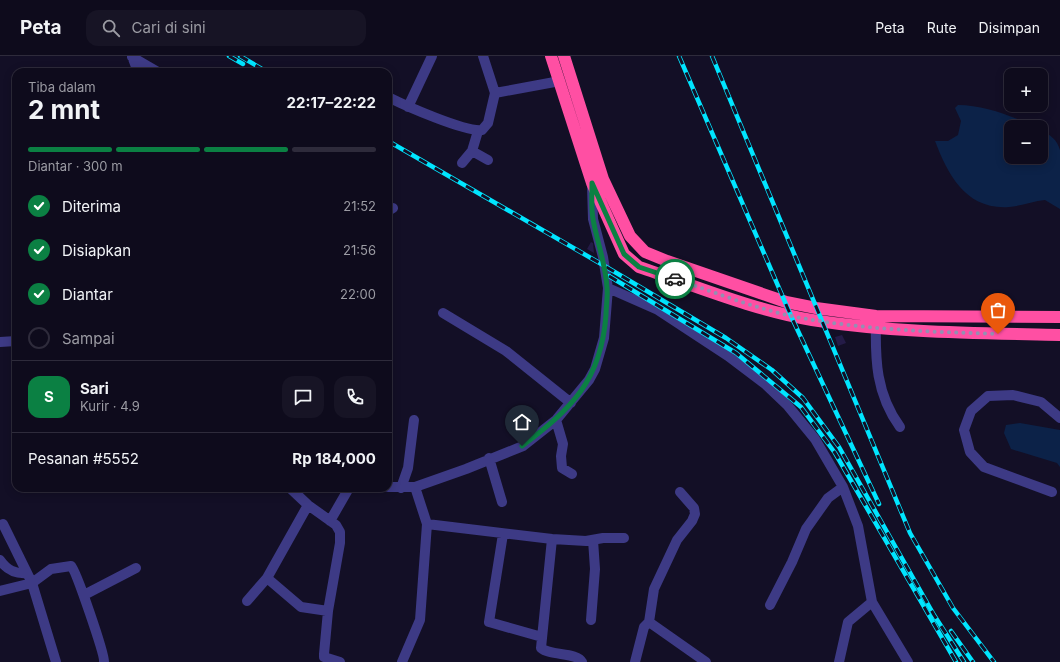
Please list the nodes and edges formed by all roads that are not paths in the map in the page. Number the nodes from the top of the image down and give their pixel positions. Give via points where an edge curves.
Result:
1 (132, 56) edge
2 (432, 56) edge
3 (483, 56) edge
4 (551, 56) edge
5 (564, 56) edge
6 (136, 68) edge
7 (152, 68) edge
8 (560, 81) junction
9 (495, 93) junction
10 (392, 99) edge
11 (408, 107) junction
12 (478, 131) junction
13 (472, 151) junction
14 (488, 160) dead end
15 (462, 163) dead end
16 (598, 181) junction
17 (608, 288) junction
18 (443, 313) dead end
19 (1060, 317) edge
20 (876, 321) junction
21 (1060, 335) edge
22 (12, 341) edge
23 (0, 342) edge
24 (571, 403) junction
25 (1060, 418) edge
26 (414, 420) dead end
27 (556, 420) junction
28 (900, 427) dead end
29 (489, 458) junction
30 (572, 474) dead end
31 (392, 487) edge
32 (415, 487) junction
33 (843, 487) junction
34 (401, 488) junction
35 (294, 492) edge
36 (347, 492) edge
37 (680, 492) dead end
38 (1052, 492) dead end
39 (502, 502) dead end
40 (308, 505) junction
41 (330, 521) junction
42 (3, 524) dead end
43 (427, 524) junction
44 (503, 534) junction
45 (624, 538) dead end
46 (552, 539) junction
47 (593, 540) junction
48 (0, 560) edge
49 (136, 568) dead end
50 (27, 573) junction
51 (267, 578) junction
52 (32, 583) junction
53 (0, 591) edge
54 (84, 595) junction
55 (247, 601) dead end
56 (872, 602) junction
57 (770, 604) dead end
58 (328, 611) junction
59 (591, 620) dead end
60 (649, 622) junction
61 (542, 637) junction
62 (56, 662) edge
63 (104, 662) edge
64 (340, 662) edge
65 (402, 662) edge
66 (582, 662) edge
67 (635, 662) edge
68 (706, 662) edge
69 (839, 662) edge
70 (908, 662) edge

1 - 6 street
1 - 7 street
2 - 11 street
3 - 9 street
4 - 8 highway
5 - 16 highway
8 - 9 street
8 - 16 highway
9 - 12 street via 488,123 485,128
10 - 11 street
11 - 12 street
12 - 13 street
13 - 14 street
13 - 15 street
16 - 17 street via 593,219
16 - 20 highway via 630,236 645,252 786,302
16 - 20 highway via 624,254 639,267 791,316 813,320
17 - 24 street via 604,338 595,369
17 - 33 street via 658,310 765,384 788,406 814,439
18 - 24 street via 506,351
19 - 20 highway
20 - 21 highway via 921,332
20 - 28 street via 877,370 883,399
22 - 23 street
24 - 27 street
25 - 38 street via 1041,402 1013,395 988,396 970,411 964,430 970,452 984,467
26 - 34 street via 408,468
27 - 29 street via 522,446
27 - 30 street via 563,444 562,468
29 - 32 street
29 - 39 street
31 - 34 street
32 - 34 street
32 - 43 street
33 - 56 street via 858,526
33 - 57 street via 828,498 806,529
35 - 40 street
36 - 41 street
37 - 60 street via 694,508 695,514 677,540 654,588
40 - 41 street
40 - 51 street
41 - 58 street via 339,529 341,539
42 - 50 street
43 - 44 street
43 - 65 street via 420,620
44 - 46 street
44 - 61 street via 489,622
45 - 47 street
46 - 47 street
46 - 61 street
47 - 59 street via 595,569
48 - 50 street via 11,570
49 - 54 street
50 - 52 street
51 - 55 street
51 - 58 street via 301,607
52 - 53 street
52 - 54 street via 51,569 68,565 74,570
52 - 62 street
54 - 63 street
56 - 69 street via 848,622
56 - 70 street
58 - 64 street via 324,656
60 - 67 street via 644,627
60 - 68 street
61 - 66 street via 541,648 546,652 578,658

